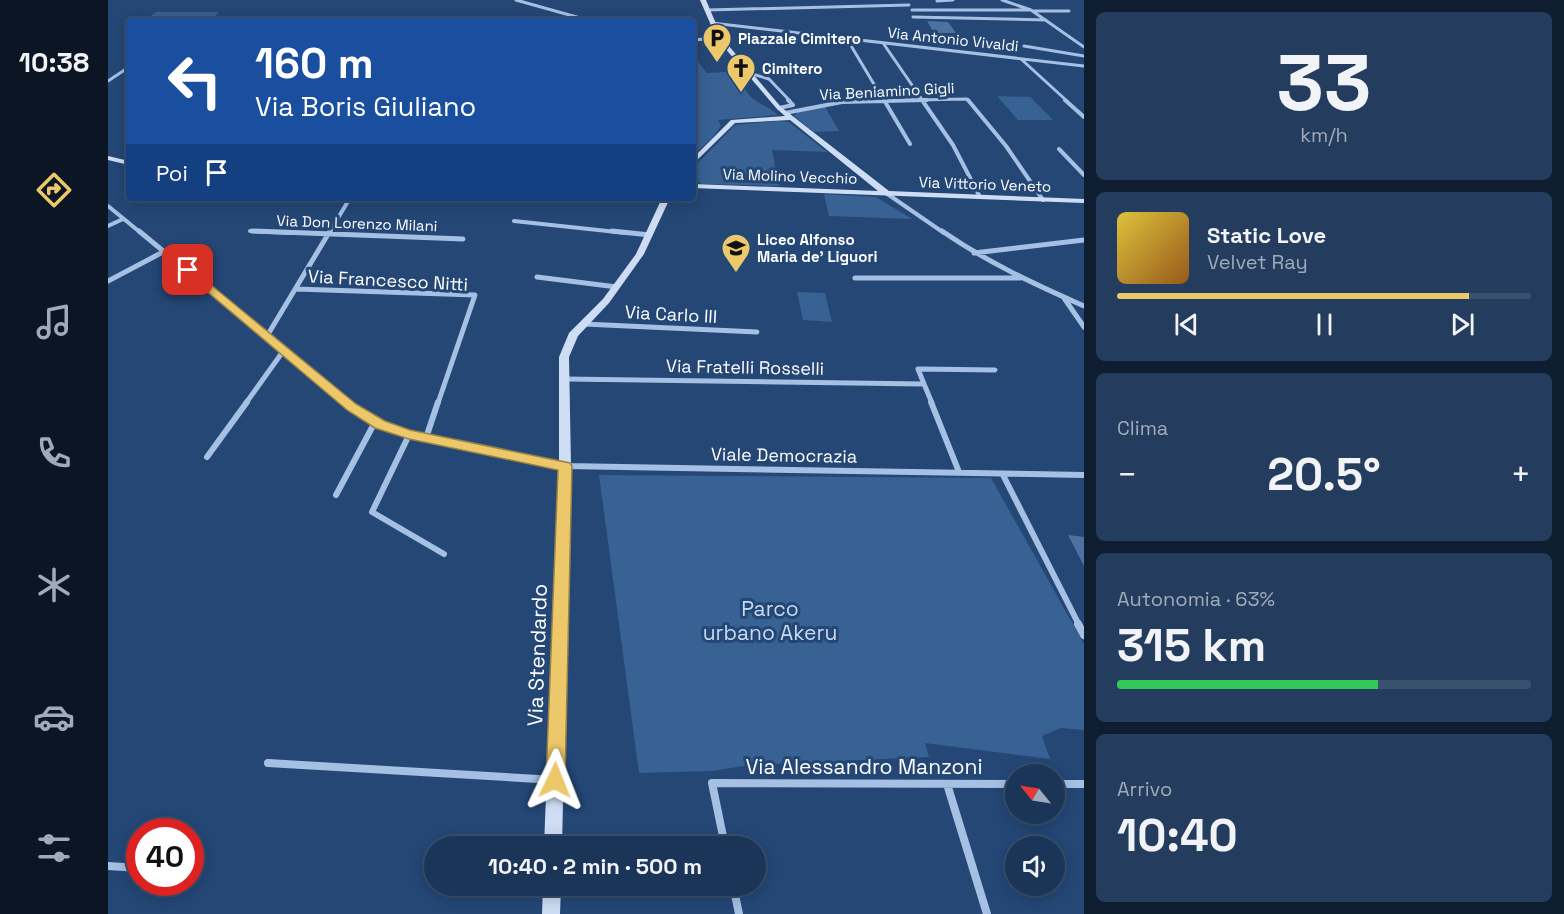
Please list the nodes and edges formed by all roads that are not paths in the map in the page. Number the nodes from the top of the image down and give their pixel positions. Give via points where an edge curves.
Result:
1 (516, 0) edge
2 (703, 0) edge
3 (952, 0) edge
4 (1002, 0) edge
5 (937, 1) edge
6 (909, 5) dead end
7 (707, 10) junction
8 (912, 10) dead end
9 (1032, 11) junction
10 (1069, 11) dead end
11 (914, 17) dead end
12 (580, 18) edge
13 (1046, 20) junction
14 (712, 23) junction
15 (719, 38) junction
16 (846, 39) junction
17 (696, 40) edge
18 (883, 44) junction
19 (1024, 46) dead end
20 (1084, 46) edge
21 (1084, 56) edge
22 (1021, 59) junction
23 (1084, 66) edge
24 (126, 69) edge
25 (749, 73) junction
26 (108, 81) edge
27 (921, 100) junction
28 (883, 101) junction
29 (785, 113) junction
30 (1084, 117) edge
31 (910, 144) dead end
32 (1059, 149) dead end
33 (108, 158) edge
34 (696, 159) edge
35 (126, 162) edge
36 (1084, 175) edge
37 (696, 186) edge
38 (886, 193) junction
39 (980, 197) junction
40 (1043, 200) junction
41 (348, 201) edge
42 (665, 201) edge
43 (1084, 201) edge
44 (108, 206) edge
45 (123, 219) junction
46 (514, 221) dead end
47 (108, 226) edge
48 (250, 231) dead end
49 (328, 233) junction
50 (650, 235) junction
51 (464, 239) dead end
52 (1084, 240) edge
53 (163, 252) junction
54 (974, 254) junction
55 (537, 277) dead end
56 (855, 278) dead end
57 (1021, 278) junction
58 (108, 281) edge
59 (617, 287) junction
60 (296, 289) junction
61 (1064, 297) junction
62 (1084, 306) edge
63 (584, 324) junction
64 (1084, 327) edge
65 (757, 332) dead end
66 (267, 336) junction
67 (284, 350) junction
68 (994, 370) dead end
69 (566, 379) junction
70 (924, 384) junction
71 (375, 422) junction
72 (409, 435) junction
73 (426, 438) junction
74 (207, 457) dead end
75 (565, 466) junction
76 (959, 472) junction
77 (1003, 475) junction
78 (1084, 475) edge
79 (336, 495) dead end
80 (444, 554) dead end
81 (1084, 634) edge
82 (268, 763) dead end
83 (555, 780) junction
84 (947, 784) junction
85 (1005, 784) edge
86 (1065, 784) edge
87 (1084, 784) edge
88 (553, 836) edge
89 (723, 836) edge
90 (108, 866) edge
91 (126, 867) edge
92 (552, 896) edge
93 (735, 896) edge
94 (551, 914) edge
95 (739, 914) edge
96 (987, 914) edge

1 - 12 street
2 - 7 street
3 - 5 street
4 - 9 street
6 - 7 street
7 - 14 street
8 - 9 street
9 - 10 street
9 - 13 street
11 - 13 street
13 - 20 street
14 - 15 street
14 - 16 street, Via Antonio Vivaldi
15 - 17 street
15 - 25 street
16 - 18 street, Via Antonio Vivaldi
16 - 28 street
18 - 22 street, Via Antonio Vivaldi
18 - 27 street
19 - 21 street
22 - 23 street, Via Antonio Vivaldi
22 - 30 street
24 - 26 street
25 - 29 street
25 - 29 street via 769,78 793,105
27 - 28 street, Via Beniamino Gigli
27 - 39 street via 953,145
27 - 40 street, Via Beniamino Gigli via 967,99
28 - 29 street, Via Beniamino Gigli via 842,102
28 - 31 street
29 - 34 street via 733,121
29 - 38 street
32 - 36 street
33 - 35 street
37 - 38 street, Via Molino Vecchio
38 - 39 street, Via Vittorio Veneto
38 - 54 street
39 - 40 street, Via Vittorio Veneto
40 - 43 street, Via Vittorio Veneto
41 - 49 street
42 - 50 street, Via Stendardo
44 - 45 street, Viale Democrazia
45 - 47 street
45 - 53 street, Viale Democrazia
46 - 50 street
48 - 49 street, Via Don Lorenzo Milani
49 - 51 street, Via Don Lorenzo Milani
49 - 60 street
50 - 59 street, Via Stendardo
52 - 54 street
53 - 58 street
53 - 66 street, Viale Democrazia
54 - 57 street
55 - 59 street
56 - 57 street
57 - 61 street
59 - 63 street, Via Stendardo
60 - 66 street
60 - 73 street, Via Francesco Nitti via 475,295
61 - 62 street
61 - 64 street
63 - 65 street, Via Carlo III
63 - 69 street, Via Stendardo via 568,342 564,357
66 - 67 street, Viale Democrazia
67 - 71 street, Viale Democrazia via 351,407
67 - 74 street
68 - 70 street via 918,369
69 - 70 street, Via Fratelli Rosselli
69 - 75 street, Via Stendardo
70 - 76 street
71 - 72 street, Viale Democrazia
71 - 79 street
72 - 73 street, Viale Democrazia
72 - 80 street via 372,512
73 - 75 street, Viale Democrazia
75 - 76 street, Viale Democrazia
75 - 83 street, Via Stendardo
76 - 77 street, Viale Democrazia
77 - 78 street, Viale Democrazia
77 - 81 street
82 - 83 street
83 - 88 street, Via Stendardo
84 - 85 street, Via Alessandro Manzoni
84 - 89 street, Via Alessandro Manzoni via 712,783
84 - 96 street
86 - 87 street
90 - 91 street
92 - 94 street
93 - 95 street

